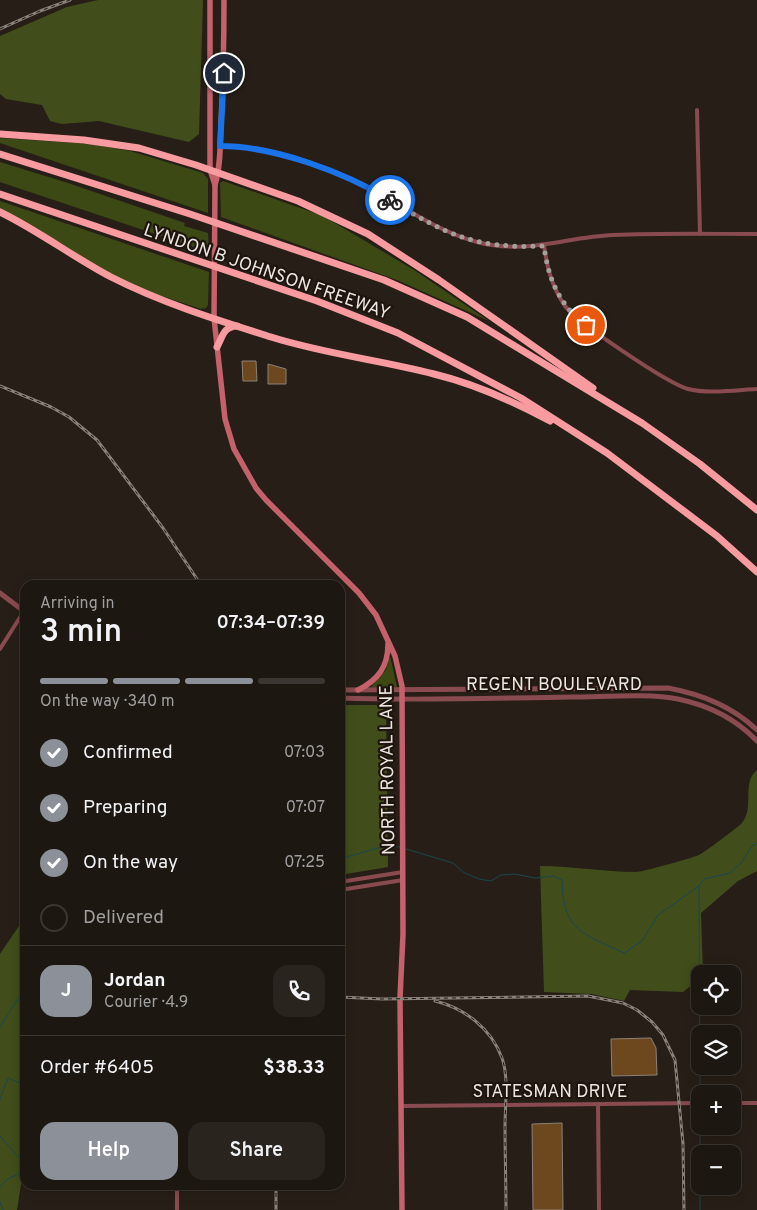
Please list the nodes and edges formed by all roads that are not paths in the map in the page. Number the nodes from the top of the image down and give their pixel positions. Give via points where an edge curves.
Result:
1 (210, 0) edge
2 (224, 0) edge
3 (211, 46) junction
4 (224, 46) junction
5 (210, 106) junction
6 (222, 106) junction
7 (697, 110) dead end
8 (0, 134) edge
9 (220, 146) junction
10 (0, 154) edge
11 (210, 170) junction
12 (219, 173) junction
13 (214, 185) junction
14 (0, 194) edge
15 (0, 212) edge
16 (700, 234) junction
17 (757, 234) edge
18 (544, 246) junction
19 (214, 318) junction
20 (241, 327) junction
21 (217, 347) junction
22 (757, 389) edge
23 (642, 423) junction
24 (607, 453) junction
25 (757, 510) edge
26 (757, 572) edge
27 (0, 593) edge
28 (20, 607) edge
29 (20, 619) edge
30 (388, 639) junction
31 (0, 649) edge
32 (345, 690) edge
33 (358, 690) junction
34 (402, 690) junction
35 (345, 698) edge
36 (403, 700) junction
37 (757, 730) edge
38 (757, 741) edge
39 (403, 872) junction
40 (403, 880) junction
41 (345, 881) edge
42 (345, 889) edge
43 (691, 1103) edge
44 (741, 1103) edge
45 (757, 1103) edge
46 (598, 1104) junction
47 (401, 1106) junction
48 (177, 1190) edge
49 (177, 1210) edge
50 (402, 1210) edge
51 (599, 1210) edge

1 - 3 main road
2 - 4 main road
3 - 4 main road
3 - 5 main road
4 - 6 main road
5 - 6 main road
5 - 11 main road
6 - 9 main road
7 - 16 street
8 - 11 highway via 120,145 163,154
9 - 12 main road
9 - 18 street via 274,153 339,175 378,192 455,235 502,246
10 - 23 highway, LYNDON B JOHNSON FREEWAY via 384,280 467,316
11 - 12 highway
11 - 13 main road
12 - 13 main road
12 - 23 highway via 298,201 362,230 439,280
13 - 19 main road, NORTH ROYAL LANE
14 - 24 highway, LYNDON B JOHNSON FREEWAY via 317,301 398,334 521,398
15 - 19 highway via 116,279
16 - 17 street
16 - 18 street via 611,235
18 - 22 street via 547,268 556,291 570,312 586,325 667,379 688,388
19 - 20 highway
19 - 21 main road, NORTH ROYAL LANE
20 - 21 highway via 228,328
20 - 24 highway via 309,348 432,374 482,389 525,408
21 - 30 main road, NORTH ROYAL LANE via 225,419 234,450 256,488 362,596
23 - 25 highway, LYNDON B JOHNSON FREEWAY
24 - 26 highway, LYNDON B JOHNSON FREEWAY via 718,536
27 - 28 street
29 - 31 street
30 - 33 main road via 388,656 382,672 373,682
30 - 34 main road, NORTH ROYAL LANE
32 - 33 street, REGENT BOULEVARD
33 - 34 street, REGENT BOULEVARD
34 - 36 main road, NORTH ROYAL LANE
34 - 37 street, REGENT BOULEVARD via 668,688 701,696 738,715
35 - 36 street, REGENT BOULEVARD
36 - 38 street, REGENT BOULEVARD via 676,698 729,718
36 - 39 main road, NORTH ROYAL LANE
39 - 40 main road, NORTH ROYAL LANE
39 - 41 street
40 - 42 street
40 - 47 main road, NORTH ROYAL LANE
43 - 46 street, STATESMAN DRIVE
44 - 45 street
46 - 47 street, STATESMAN DRIVE
46 - 51 street
47 - 50 main road, NORTH ROYAL LANE
48 - 49 street

